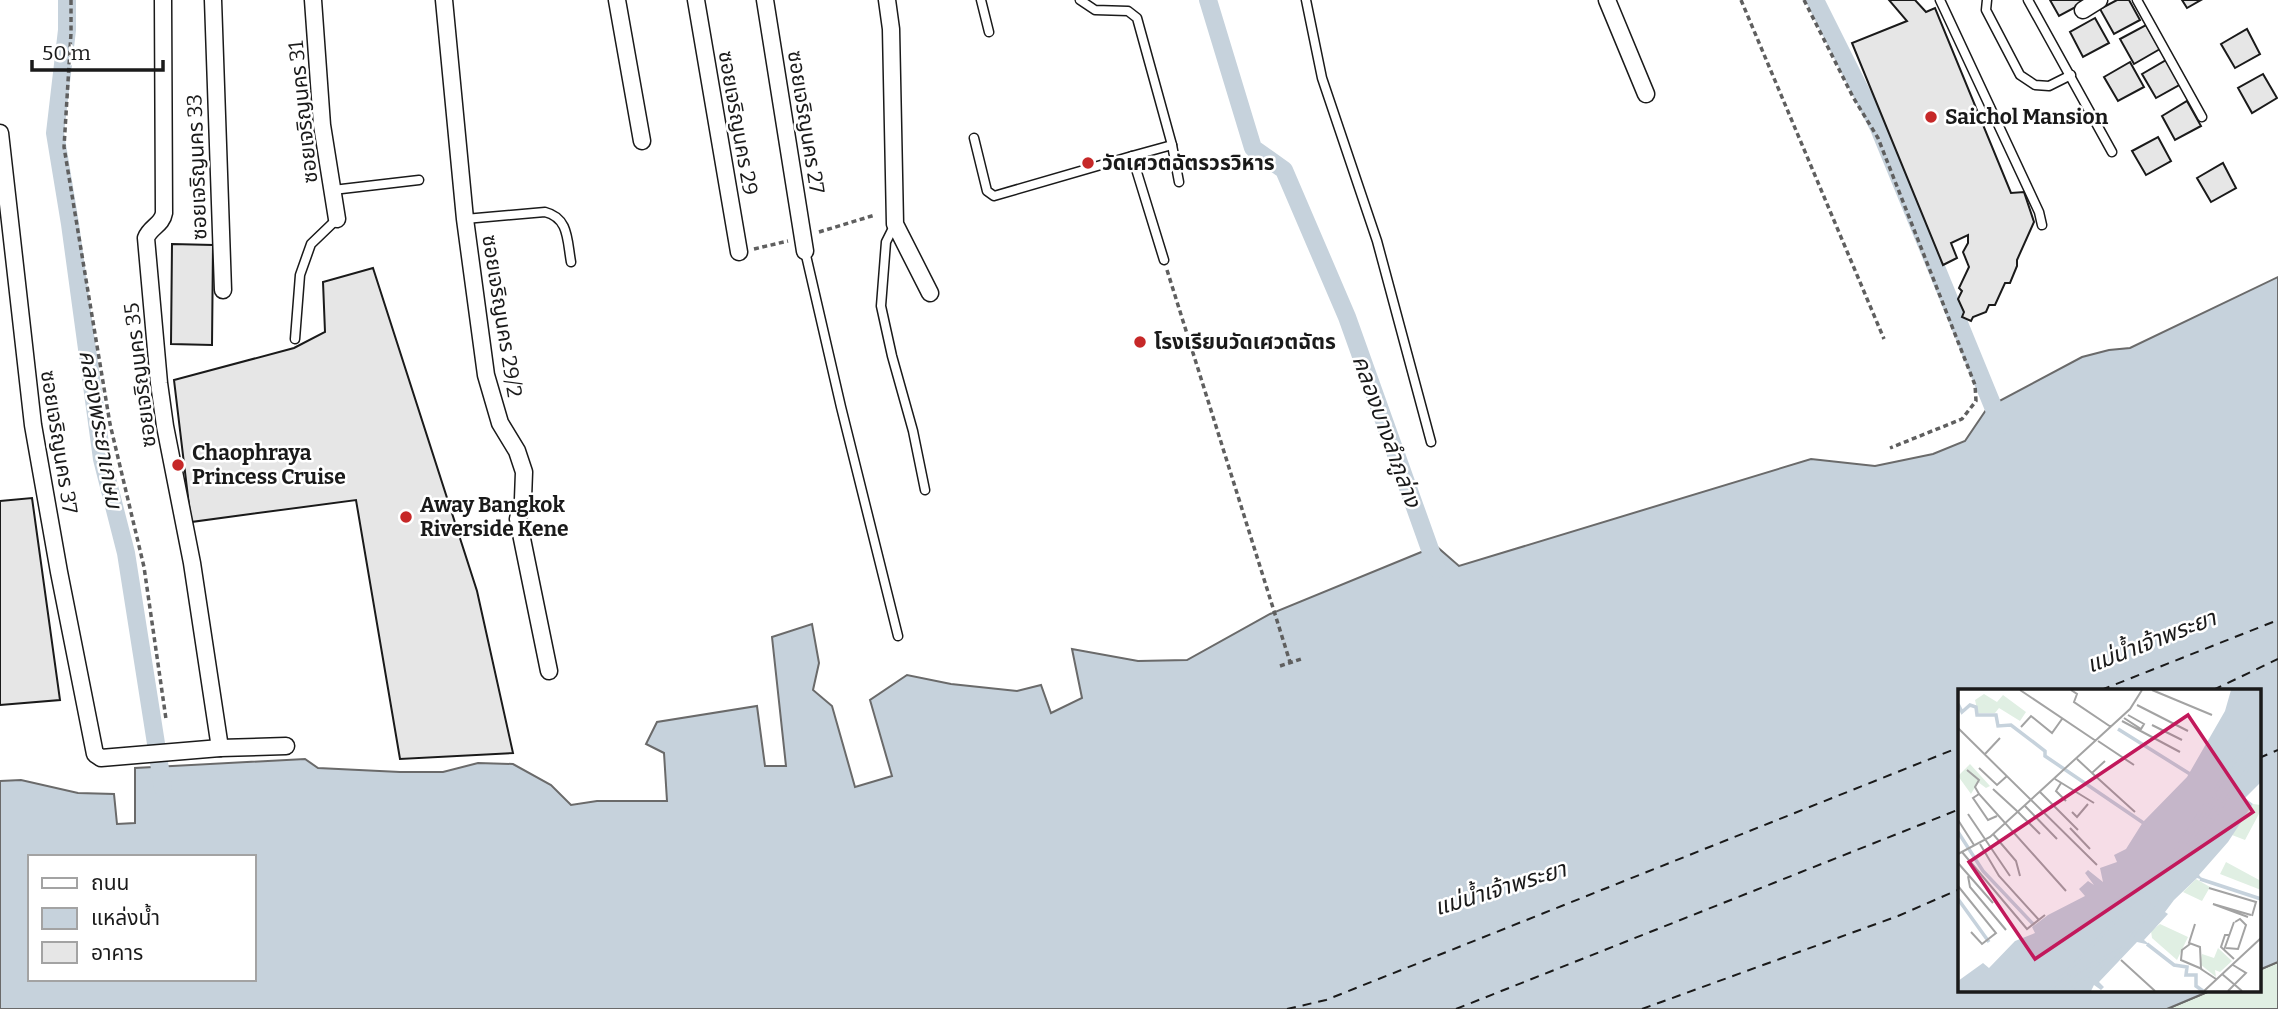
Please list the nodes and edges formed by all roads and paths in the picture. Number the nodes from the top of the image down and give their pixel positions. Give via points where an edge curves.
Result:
1 (71, 0) edge
2 (163, 0) edge
3 (213, 0) edge
4 (313, 0) edge
5 (444, 0) edge
6 (617, 0) edge
7 (696, 0) edge
8 (765, 0) edge
9 (887, 0) edge
10 (981, 0) edge
11 (1080, 0) edge
12 (1306, 0) edge
13 (1607, 0) edge
14 (1741, 0) edge
15 (1804, 0) edge
16 (1940, 0) edge
17 (1987, 0) edge
18 (2028, 0) edge
19 (2099, 0) edge
20 (2137, 0) edge
21 (2082, 10) dead end
22 (989, 32) dead end
23 (2071, 75) junction
24 (1646, 94) dead end
25 (2202, 117) dead end
26 (0, 133) edge
27 (974, 138) dead end
28 (642, 141) dead end
29 (1172, 145) junction
30 (2112, 152) dead end
31 (1132, 156) junction
32 (419, 180) dead end
33 (1179, 182) dead end
34 (333, 190) junction
35 (337, 219) joint
36 (465, 219) junction
37 (895, 224) junction
38 (2042, 225) dead end
39 (805, 251) joint
40 (739, 252) dead end
41 (1164, 260) joint
42 (571, 262) dead end
43 (223, 290) dead end
44 (930, 293) dead end
45 (295, 339) dead end
46 (1884, 339) dead end
47 (1431, 442) dead end
48 (1890, 449) dead end
49 (925, 490) dead end
50 (898, 636) dead end
51 (1301, 659) dead end
52 (1290, 662) junction
53 (1280, 666) dead end
54 (549, 671) dead end
55 (166, 719) dead end
56 (286, 746) dead end
57 (220, 748) junction

1 - 55 path via 64,147 110,424 145,566
2 - 57 street, ซอยเจริญนคร 35 via 164,213 146,238 165,426 192,563
3 - 43 street, ซอยเจริญนคร 33
4 - 34 street, ซอยเจริญนคร 31 via 321,125
5 - 36 street, ซอยเจริญนคร 29/2
6 - 28 street
7 - 40 street, ซอยเจริญนคร 29
8 - 39 street, ซอยเจริญนคร 27
9 - 37 street
10 - 22 lane
11 - 29 lane via 1095,10 1128,11 1137,18
12 - 47 lane via 1322,78 1377,241
13 - 24 street
14 - 46 path
15 - 48 path via 1878,138 1975,385 1976,401 1962,419
16 - 38 lane
17 - 23 lane via 1986,10 2020,75 2035,85 2049,86
18 - 23 lane
19 - 21 street
20 - 25 lane
23 - 30 lane
26 - 57 street, ซอยเจริญนคร 37 via 33,425 95,754 101,758
27 - 31 lane via 987,191 994,196
29 - 31 lane
29 - 33 lane
31 - 41 lane
32 - 34 lane
34 - 35 street, ซอยเจริญนคร 31
35 - 45 lane via 311,244 300,275
36 - 42 lane via 556,215 562,221
36 - 54 street, ซอยเจริญนคร 29/2 via 486,375 500,423 524,472 518,519
37 - 44 street
37 - 49 lane via 886,242 881,306
39 - 50 lane
41 - 52 path
51 - 52 path
52 - 53 path
56 - 57 street

